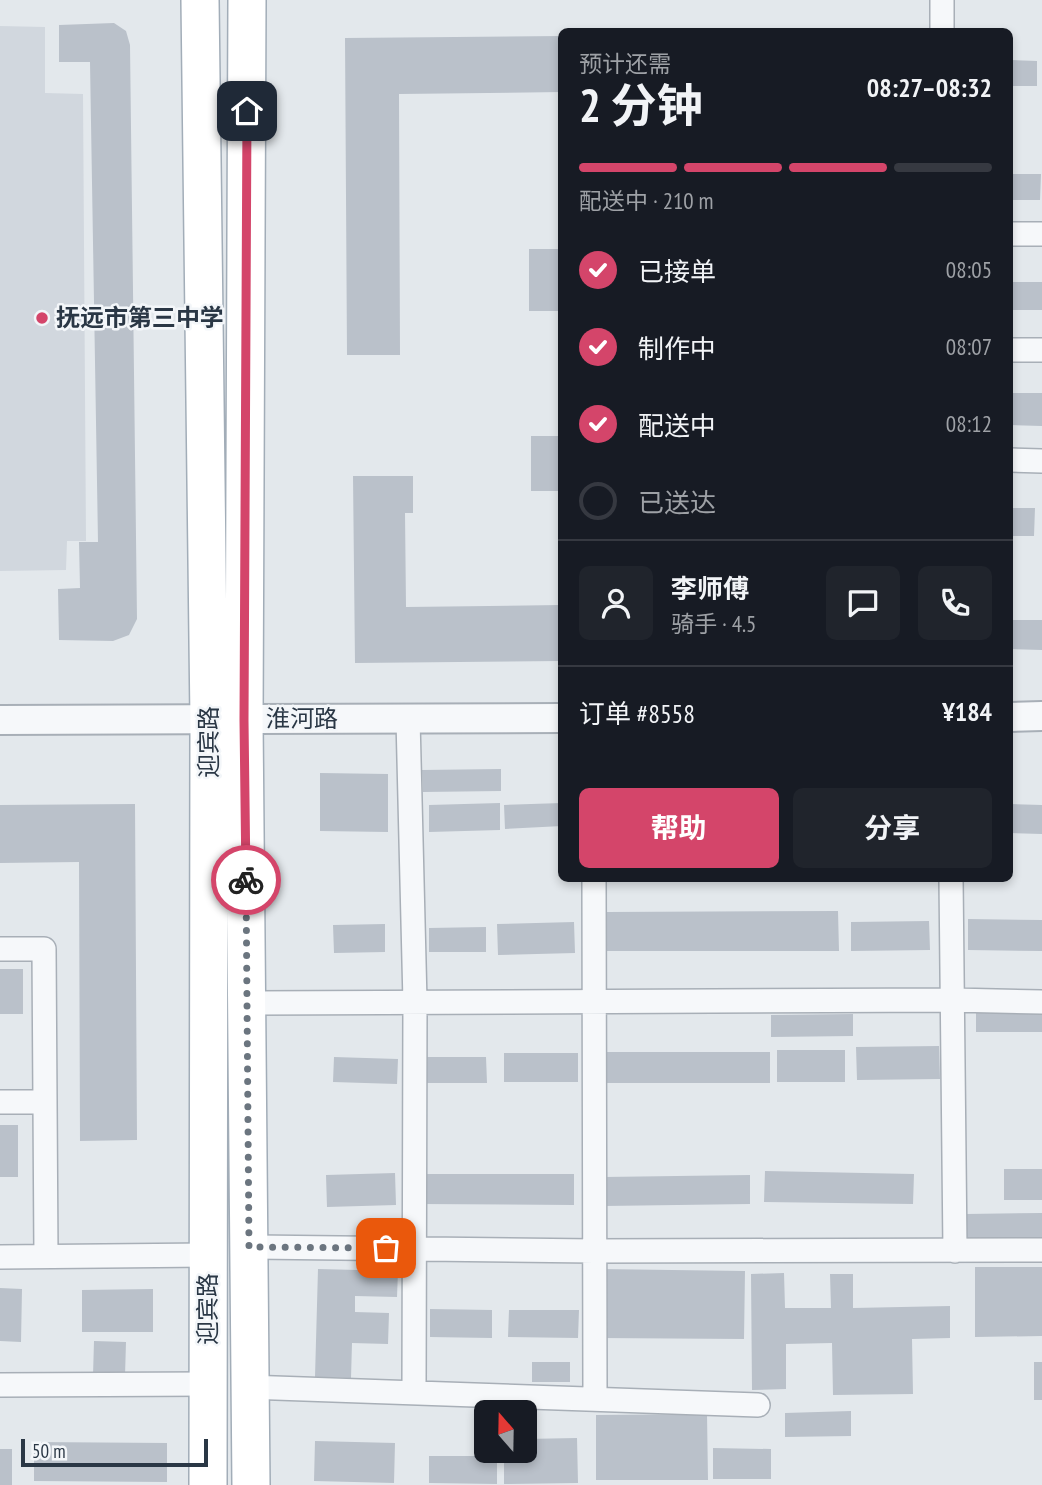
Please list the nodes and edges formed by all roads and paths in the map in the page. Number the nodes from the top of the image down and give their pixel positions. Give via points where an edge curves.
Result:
1 (200, 0) edge
2 (247, 0) edge
3 (942, 0) edge
4 (942, 28) edge
5 (1013, 234) edge
6 (1042, 234) edge
7 (1013, 350) edge
8 (1042, 350) edge
9 (1013, 460) edge
10 (1042, 461) edge
11 (1013, 716) edge
12 (1042, 716) edge
13 (558, 718) edge
14 (408, 719) junction
15 (0, 720) edge
16 (226, 720) junction
17 (594, 882) edge
18 (951, 882) edge
19 (0, 949) edge
20 (953, 1000) junction
21 (595, 1001) junction
22 (415, 1002) junction
23 (1042, 1002) edge
24 (248, 1003) junction
25 (0, 1102) edge
26 (45, 1102) junction
27 (249, 1247) junction
28 (414, 1249) junction
29 (1042, 1250) edge
30 (594, 1251) junction
31 (955, 1251) junction
32 (208, 1255) junction
33 (0, 1256) edge
34 (46, 1256) junction
35 (208, 1384) junction
36 (0, 1385) edge
37 (250, 1387) junction
38 (415, 1392) junction
39 (595, 1399) junction
40 (758, 1405) dead end
41 (208, 1485) edge
42 (251, 1485) edge

1 - 16 main road, 迎宾路
2 - 16 main road, 迎宾路
3 - 4 street
5 - 6 street
7 - 8 street
9 - 10 street
11 - 12 street
13 - 14 street, 淮河路
14 - 16 street, 淮河路
14 - 22 street
15 - 16 street, 淮河路
16 - 24 main road, 迎宾路
16 - 32 main road, 迎宾路
17 - 21 street
18 - 20 street
19 - 26 street via 44,949
20 - 21 street
20 - 23 street
20 - 31 street
21 - 22 street
21 - 30 street
22 - 24 street
22 - 28 street
24 - 27 main road, 迎宾路
25 - 26 street
26 - 34 street
27 - 28 street
27 - 37 main road, 迎宾路
28 - 30 street
28 - 38 street
29 - 31 street
30 - 31 street
30 - 39 street
32 - 34 street
32 - 35 main road, 迎宾路
33 - 34 street
35 - 36 street
35 - 41 main road, 迎宾路
37 - 38 street
37 - 42 main road, 迎宾路
38 - 39 street
39 - 40 street

